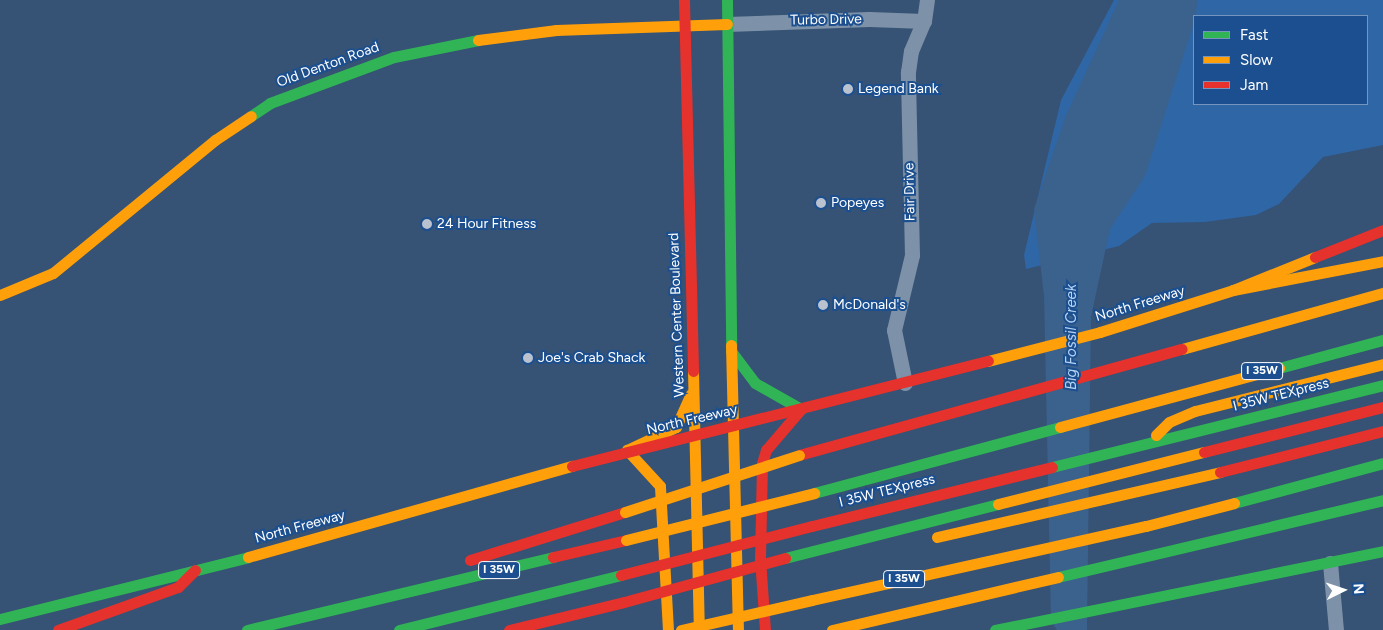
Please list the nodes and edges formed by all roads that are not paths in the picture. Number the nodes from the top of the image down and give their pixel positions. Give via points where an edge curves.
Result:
1 (684, 0) edge
2 (727, 0) edge
3 (927, 0) edge
4 (924, 21) junction
5 (727, 24) junction
6 (685, 26) junction
7 (1383, 230) edge
8 (1383, 262) edge
9 (1233, 290) junction
10 (1383, 294) edge
11 (0, 295) edge
12 (1383, 340) edge
13 (732, 352) junction
14 (1383, 364) edge
15 (694, 382) junction
16 (905, 383) junction
17 (1383, 385) edge
18 (1383, 407) edge
19 (801, 409) junction
20 (732, 428) junction
21 (1383, 431) edge
22 (695, 436) junction
23 (1149, 444) junction
24 (627, 450) junction
25 (1383, 463) edge
26 (1383, 500) edge
27 (922, 540) dead end
28 (1383, 551) edge
29 (844, 556) dead end
30 (785, 558) junction
31 (1330, 563) junction
32 (456, 564) dead end
33 (195, 570) junction
34 (410, 578) dead end
35 (372, 600) junction
36 (0, 619) edge
37 (999, 629) edge
38 (58, 630) edge
39 (247, 630) edge
40 (399, 630) edge
41 (508, 630) edge
42 (668, 630) edge
43 (681, 630) edge
44 (699, 630) edge
45 (738, 630) edge
46 (765, 630) edge
47 (832, 630) edge
48 (1336, 630) edge

1 - 6 main road, Western Center Boulevard
2 - 5 main road
3 - 4 street, Fair Drive
4 - 5 street, Turbo Drive via 869,19
4 - 16 street, Fair Drive via 911,51 908,72 912,255 896,309 894,330
5 - 6 main road, Old Denton Road
5 - 13 main road
6 - 11 main road, Old Denton Road via 556,30 451,43 394,57 270,103 215,140 53,272
6 - 15 main road, Western Center Boulevard
7 - 9 main road, North Freeway
8 - 9 main road
9 - 16 main road, North Freeway via 1002,359
10 - 32 main road, bridge via 799,455
12 - 35 main road, I 35W, bridge via 814,493
13 - 19 main road via 755,383
13 - 20 main road
14 - 23 main road via 1195,411 1169,422
15 - 22 main road, Western Center Boulevard
15 - 24 main road via 688,405 676,427
16 - 19 main road, North Freeway
17 - 23 main road, I 35W TEXpress
18 - 30 main road
19 - 20 main road, North Freeway
19 - 46 main road via 766,450 762,463 760,559
20 - 22 main road, North Freeway
20 - 45 main road
21 - 27 main road via 1150,490
22 - 24 main road, North Freeway
22 - 44 main road, Western Center Boulevard
23 - 40 main road, I 35W TEXpress, bridge
24 - 33 main road, North Freeway
24 - 42 main road via 660,486
25 - 43 main road, I 35W, bridge via 1146,526
26 - 47 main road
28 - 31 main road
29 - 30 main road via 815,562
30 - 41 main road, bridge
31 - 37 main road
31 - 48 street
33 - 36 main road, North Freeway
33 - 38 main road via 178,587
34 - 35 main road
35 - 39 main road, I 35W

